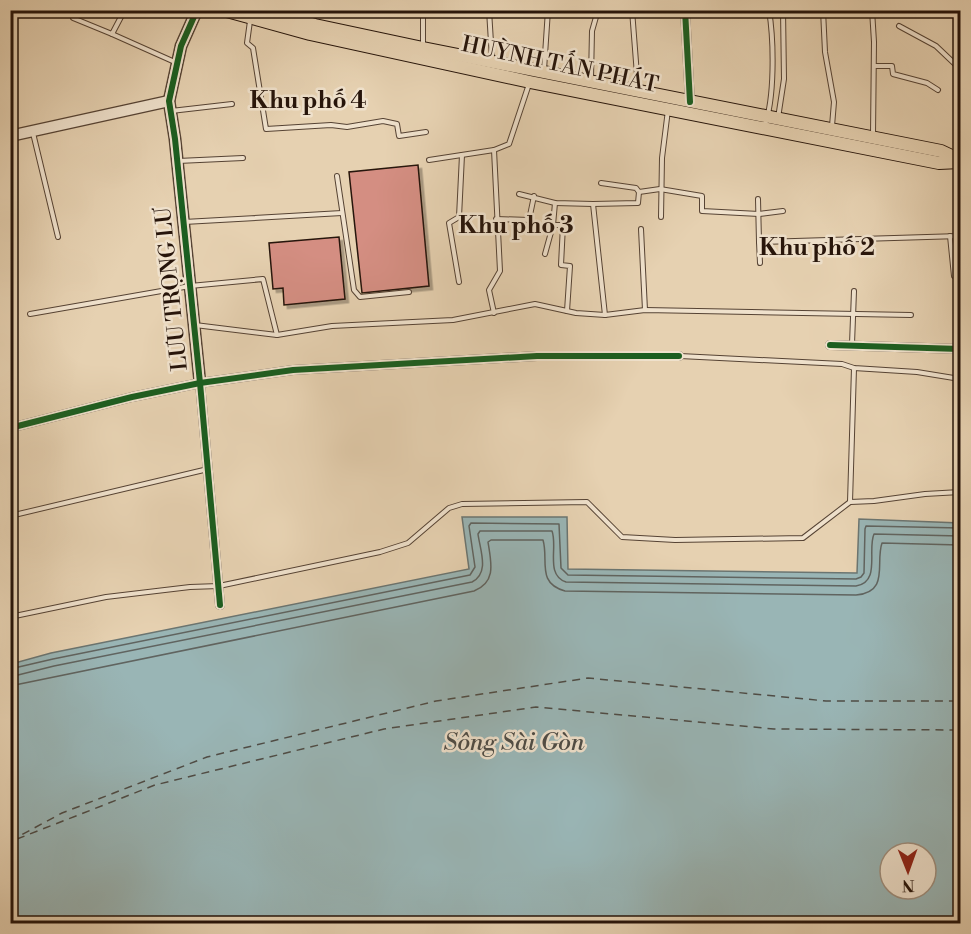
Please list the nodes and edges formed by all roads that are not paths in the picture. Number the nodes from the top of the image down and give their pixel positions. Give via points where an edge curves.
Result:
1 (197, 10) edge
2 (223, 10) edge
3 (264, 10) edge
4 (423, 10) edge
5 (489, 10) edge
6 (548, 10) edge
7 (598, 10) edge
8 (632, 10) edge
9 (685, 10) edge
10 (769, 10) edge
11 (783, 10) edge
12 (824, 10) edge
13 (872, 10) edge
14 (122, 15) dead end
15 (243, 15) edge
16 (73, 18) dead end
17 (899, 26) dead end
18 (112, 34) junction
19 (423, 48) junction
20 (177, 64) junction
21 (960, 65) edge
22 (874, 66) junction
23 (492, 67) junction
24 (544, 73) junction
25 (530, 82) junction
26 (591, 82) junction
27 (938, 90) dead end
28 (638, 91) junction
29 (663, 102) junction
30 (690, 102) junction
31 (232, 104) dead end
32 (169, 106) junction
33 (771, 124) junction
34 (832, 129) junction
35 (32, 132) junction
36 (426, 132) dead end
37 (10, 136) edge
38 (873, 138) junction
39 (495, 150) junction
40 (462, 155) junction
41 (243, 158) dead end
42 (429, 160) dead end
43 (177, 161) junction
44 (960, 161) edge
45 (337, 176) dead end
46 (601, 183) dead end
47 (660, 189) junction
48 (639, 192) junction
49 (519, 194) dead end
50 (534, 196) junction
51 (758, 199) dead end
52 (555, 202) junction
53 (593, 204) junction
54 (783, 211) dead end
55 (342, 213) junction
56 (759, 214) junction
57 (661, 217) dead end
58 (496, 219) junction
59 (183, 222) junction
60 (553, 225) junction
61 (641, 229) dead end
62 (950, 236) junction
63 (960, 236) edge
64 (58, 237) dead end
65 (759, 242) junction
66 (545, 254) dead end
67 (760, 263) dead end
68 (954, 276) dead end
69 (459, 282) dead end
70 (190, 286) junction
71 (854, 291) dead end
72 (409, 292) dead end
73 (645, 310) junction
74 (567, 311) junction
75 (494, 313) junction
76 (30, 314) dead end
77 (605, 315) junction
78 (854, 315) junction
79 (911, 315) dead end
80 (194, 324) junction
81 (278, 335) junction
82 (830, 345) dead end
83 (852, 345) junction
84 (960, 350) edge
85 (679, 356) joint
86 (854, 368) junction
87 (960, 379) edge
88 (200, 383) junction
89 (10, 428) edge
90 (208, 469) junction
91 (960, 492) edge
92 (850, 502) junction
93 (10, 516) edge
94 (219, 586) junction
95 (220, 604) dead end
96 (10, 617) edge

1 - 20 street, LƯU TRỌNG LƯ
2 - 15 main road, HUỲNH TẤN PHÁT
3 - 19 main road, HUỲNH TẤN PHÁT
4 - 19 lane
5 - 23 lane
6 - 24 lane
7 - 26 lane via 592,31
8 - 28 lane
9 - 30 street
10 - 33 lane
11 - 33 lane via 784,79
12 - 34 lane via 825,52 834,102
13 - 22 lane
14 - 18 lane
15 - 23 main road, HUỲNH TẤN PHÁT via 310,34
15 - 36 lane via 247,43 253,48 266,129 347,127 384,120 397,124 399,136
16 - 18 lane
17 - 21 lane via 936,46
18 - 20 lane
19 - 23 main road, HUỲNH TẤN PHÁT
20 - 32 street, LƯU TRỌNG LƯ
22 - 27 lane via 892,66 893,74
22 - 38 lane
23 - 24 main road, HUỲNH TẤN PHÁT
23 - 25 main road, HUỲNH TẤN PHÁT
24 - 26 main road, HUỲNH TẤN PHÁT
25 - 29 main road, HUỲNH TẤN PHÁT
25 - 39 lane via 509,144
26 - 28 main road, HUỲNH TẤN PHÁT
28 - 29 main road, HUỲNH TẤN PHÁT
29 - 30 main road, HUỲNH TẤN PHÁT
29 - 33 main road, HUỲNH TẤN PHÁT
29 - 47 lane
30 - 33 main road, HUỲNH TẤN PHÁT
31 - 32 lane
32 - 35 street
32 - 43 street, LƯU TRỌNG LƯ
33 - 34 main road, HUỲNH TẤN PHÁT
33 - 44 main road, HUỲNH TẤN PHÁT via 939,163
34 - 38 main road, HUỲNH TẤN PHÁT
35 - 37 street
35 - 64 lane
38 - 44 main road, HUỲNH TẤN PHÁT via 941,151
39 - 40 lane
39 - 58 lane
40 - 42 lane
40 - 69 lane via 459,217 449,223
41 - 43 lane
43 - 59 street, LƯU TRỌNG LƯ
45 - 55 lane
46 - 48 lane via 636,188
47 - 48 lane
47 - 56 lane via 702,196 702,211
47 - 57 lane
48 - 53 lane via 638,203
49 - 50 lane
50 - 52 lane
50 - 58 lane via 529,220
51 - 56 lane
52 - 53 lane
52 - 60 lane
53 - 77 lane
54 - 56 lane
55 - 59 lane
55 - 72 lane via 357,295
56 - 65 lane
58 - 75 lane via 500,271 489,290
59 - 70 street, LƯU TRỌNG LƯ
60 - 66 lane
60 - 74 lane via 563,225 561,265 570,266
61 - 73 lane
62 - 63 lane
62 - 65 lane
62 - 68 lane
65 - 67 lane
70 - 76 lane
70 - 80 street, LƯU TRỌNG LƯ
70 - 81 lane via 262,279
71 - 78 lane
73 - 77 lane
73 - 78 lane
74 - 75 lane via 535,304
74 - 77 lane
75 - 81 lane via 453,320 332,326
78 - 79 lane
78 - 83 lane
80 - 81 lane
80 - 88 street, LƯU TRỌNG LƯ
82 - 83 street
83 - 84 street
85 - 86 lane via 842,364
85 - 88 street via 525,356 293,370
86 - 87 lane
86 - 92 lane
88 - 89 street
88 - 90 street, LƯU TRỌNG LƯ
90 - 93 lane
90 - 94 street, LƯU TRỌNG LƯ
91 - 92 lane
92 - 94 lane via 803,538 675,540 622,537 587,502 462,504 449,508 408,543
94 - 95 street, LƯU TRỌNG LƯ
94 - 96 lane via 106,597

